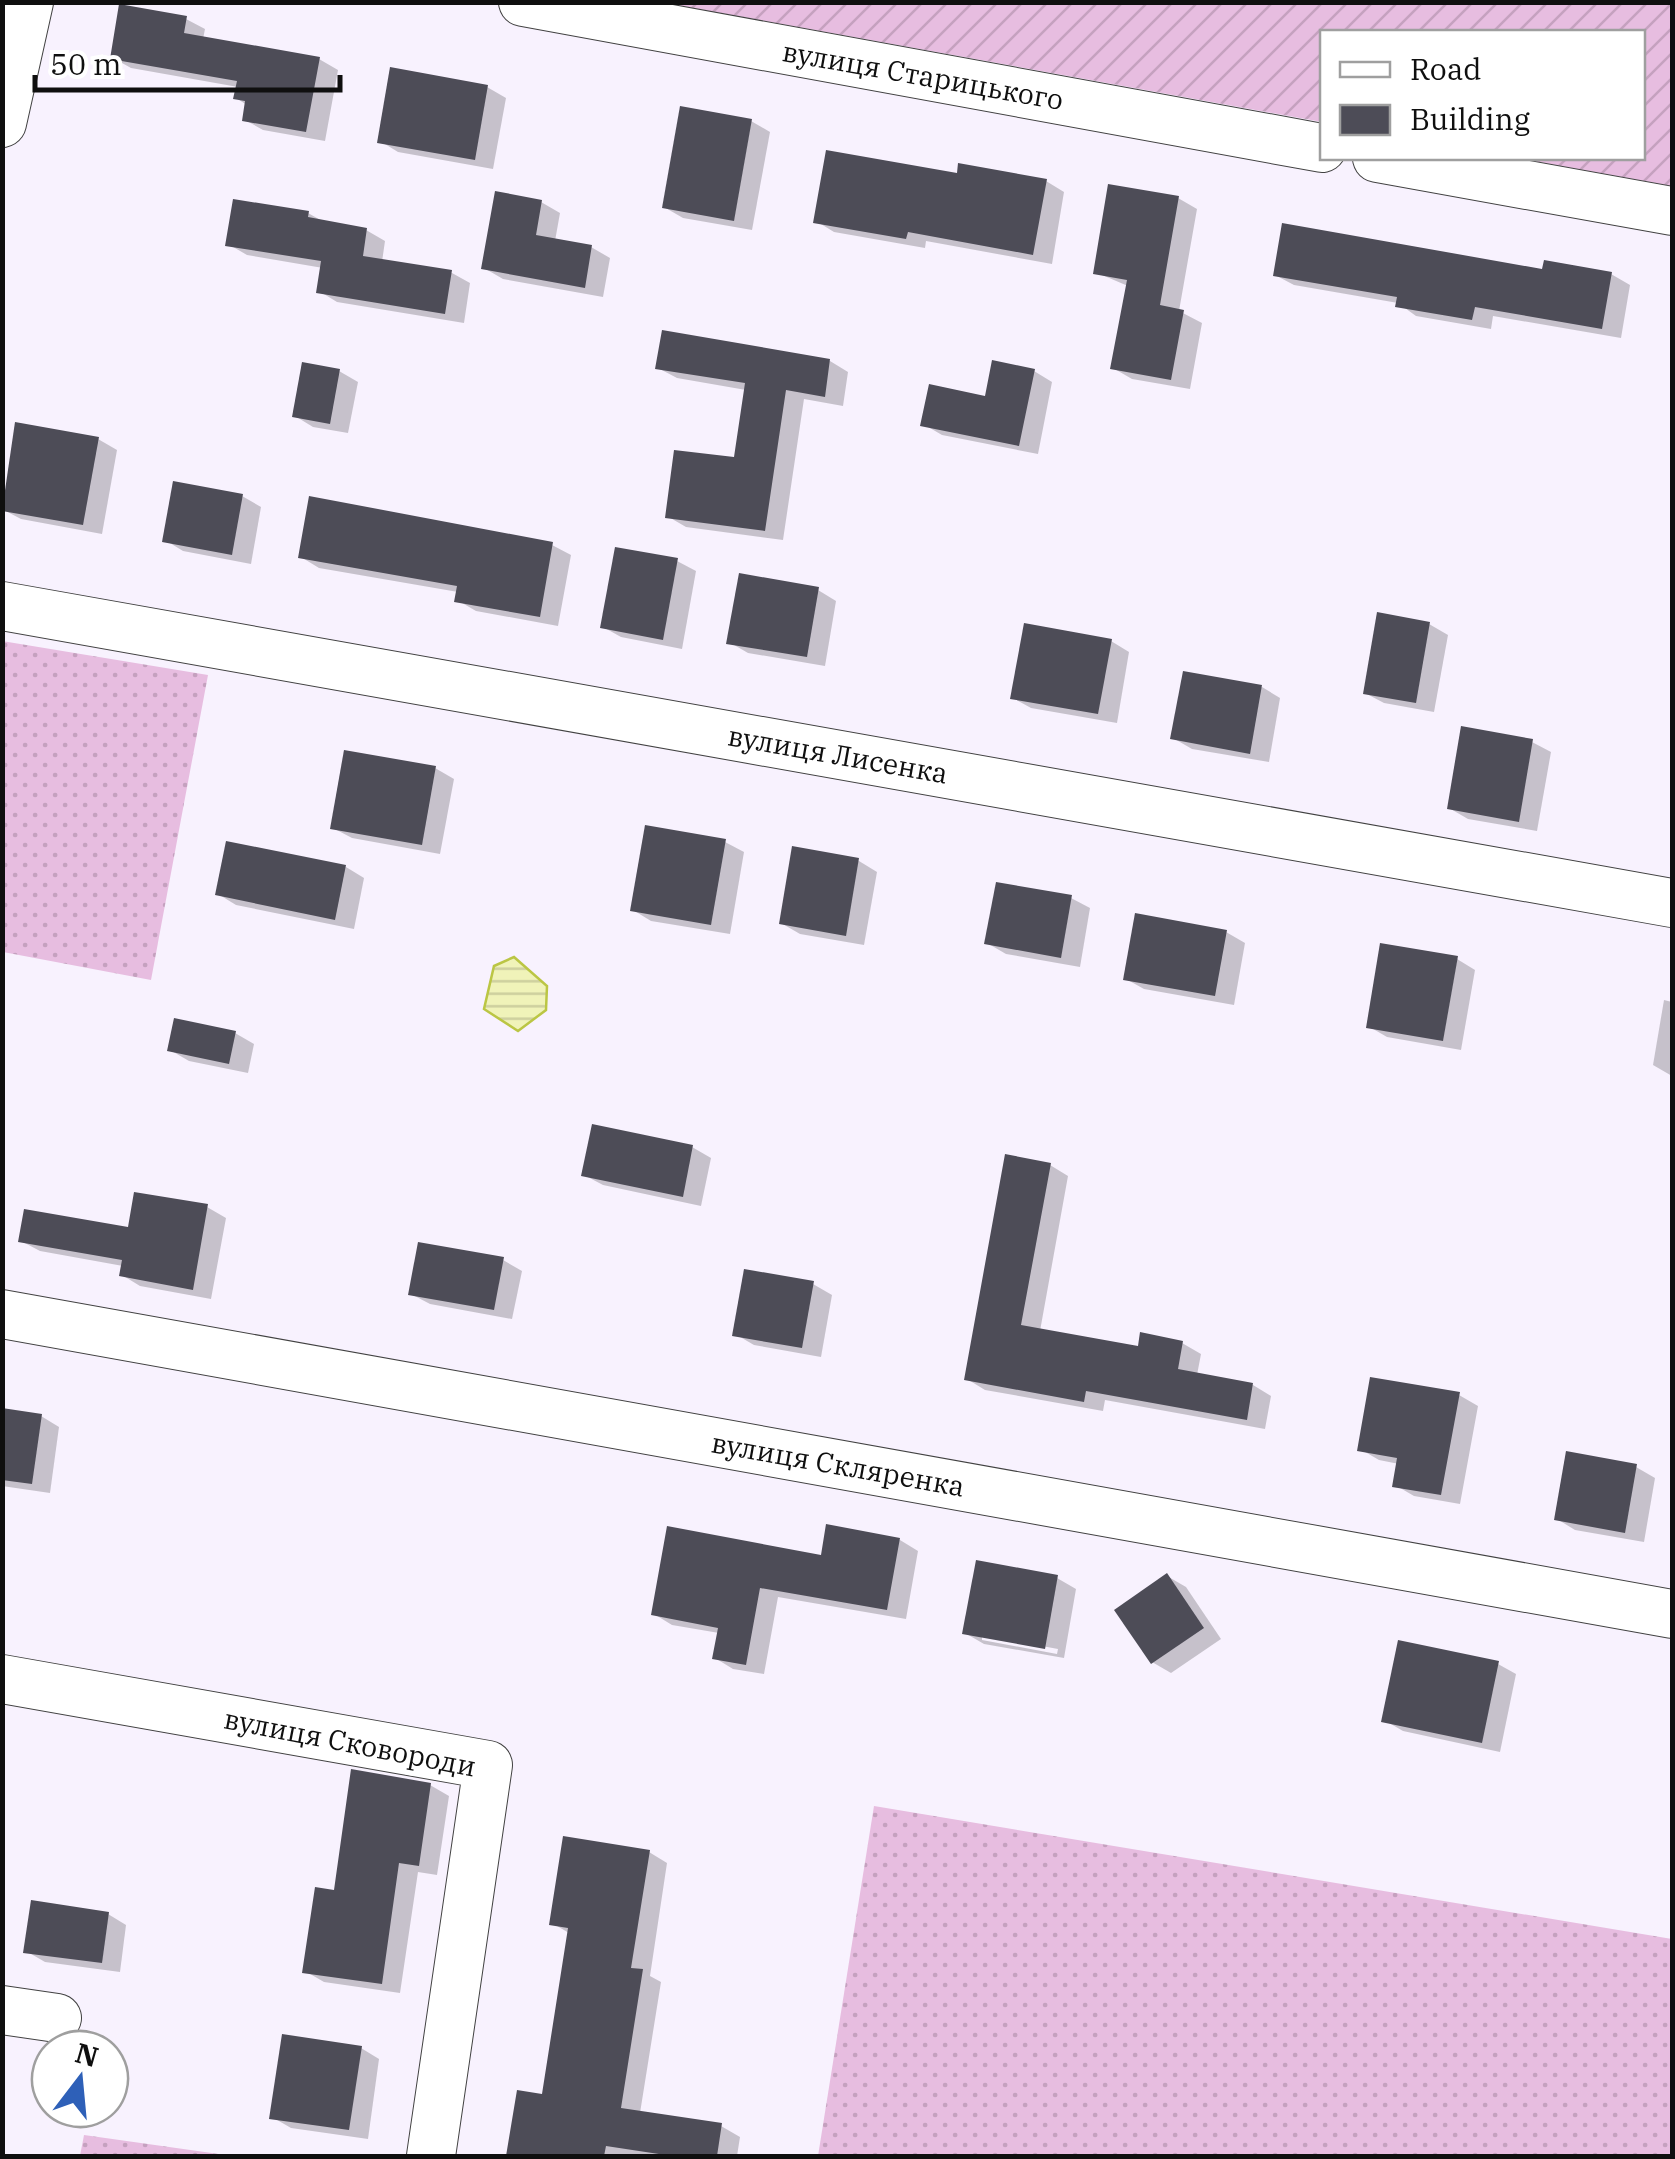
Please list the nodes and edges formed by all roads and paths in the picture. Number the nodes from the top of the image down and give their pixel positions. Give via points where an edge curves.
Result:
1 (29, 2) edge
2 (523, 2) edge
3 (2, 123) edge
4 (1320, 148) edge
5 (1388, 160) edge
6 (1672, 211) edge
7 (2, 606) edge
8 (1672, 903) edge
9 (2, 1314) edge
10 (1672, 1614) edge
11 (2, 1679) edge
12 (2, 2010) edge
13 (57, 2018) dead end
14 (431, 2156) edge

1 - 3 street
2 - 4 street, вулиця Старицького
5 - 6 street
7 - 8 street, вулиця Лисенка
9 - 10 street, вулиця Скляренка
11 - 14 street, вулиця Сковороди via 488,1765
12 - 13 street

